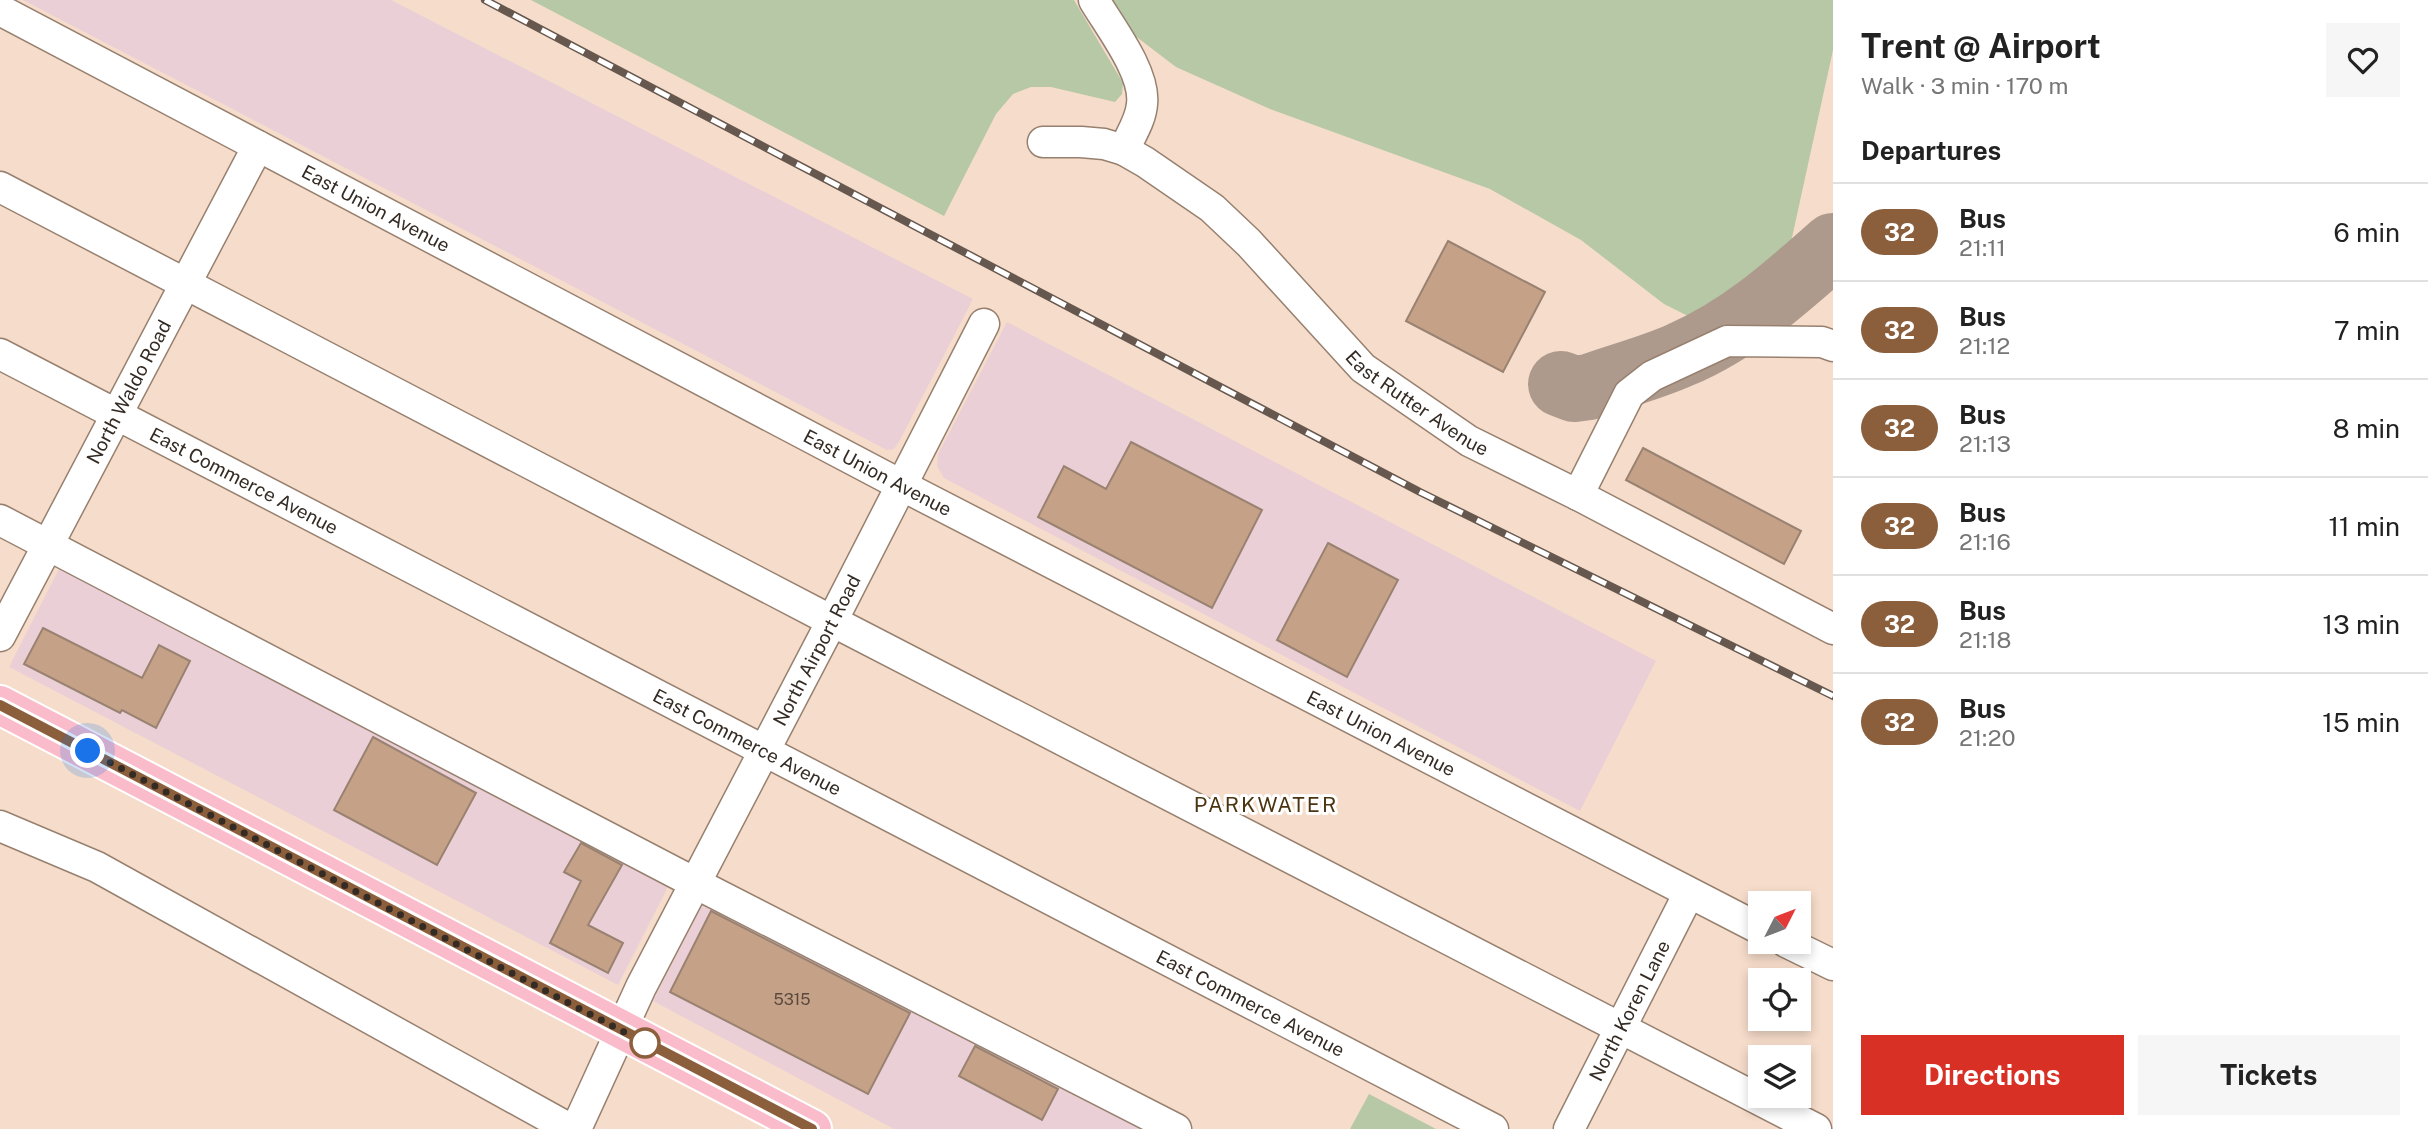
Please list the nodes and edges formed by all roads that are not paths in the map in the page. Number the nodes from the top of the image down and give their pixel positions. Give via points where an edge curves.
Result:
1 (1094, 0) edge
2 (0, 10) edge
3 (1043, 142) dead end
4 (258, 146) junction
5 (1124, 150) junction
6 (0, 187) edge
7 (185, 284) junction
8 (984, 324) dead end
9 (1833, 346) edge
10 (0, 354) edge
11 (116, 415) junction
12 (901, 485) junction
13 (1578, 495) junction
14 (0, 520) edge
15 (48, 545) junction
16 (832, 621) junction
17 (1833, 629) edge
18 (0, 636) edge
19 (0, 705) edge
20 (764, 751) junction
21 (0, 826) edge
22 (695, 883) junction
23 (1689, 892) junction
24 (1748, 923) edge
25 (1811, 954) edge
26 (1833, 965) edge
27 (1621, 1027) junction
28 (619, 1030) junction
29 (570, 1129) edge
30 (576, 1129) edge
31 (812, 1129) edge
32 (1176, 1129) edge
33 (1493, 1129) edge
34 (1569, 1129) edge
35 (1816, 1129) edge

1 - 5 street via 1142,90 1142,108
2 - 4 street, East Union Avenue
3 - 5 street, East Rutter Avenue via 1104,144
4 - 7 street, North Waldo Road
4 - 12 street, East Union Avenue
5 - 13 street, East Rutter Avenue via 1212,208 1363,368 1469,441
6 - 7 street
7 - 11 street, North Waldo Road
7 - 16 street
8 - 12 street, North Airport Road
9 - 13 street via 1727,341 1652,376 1629,394
10 - 11 street, East Commerce Avenue
11 - 15 street, North Waldo Road
11 - 20 street, East Commerce Avenue
12 - 16 street, North Airport Road
12 - 23 street, East Union Avenue
13 - 17 street, East Rutter Avenue
14 - 15 street
15 - 18 street, North Waldo Road
15 - 22 street
16 - 20 street, North Airport Road
16 - 27 street
19 - 28 main road
20 - 22 street, North Airport Road
20 - 33 street, East Commerce Avenue
21 - 29 street via 97,867
22 - 28 street, North Airport Road
22 - 32 street
23 - 24 street, East Union Avenue
23 - 27 street, North Koren Lane
25 - 26 street
27 - 34 street, North Koren Lane
27 - 35 street
28 - 30 street, North Airport Road
28 - 31 main road

